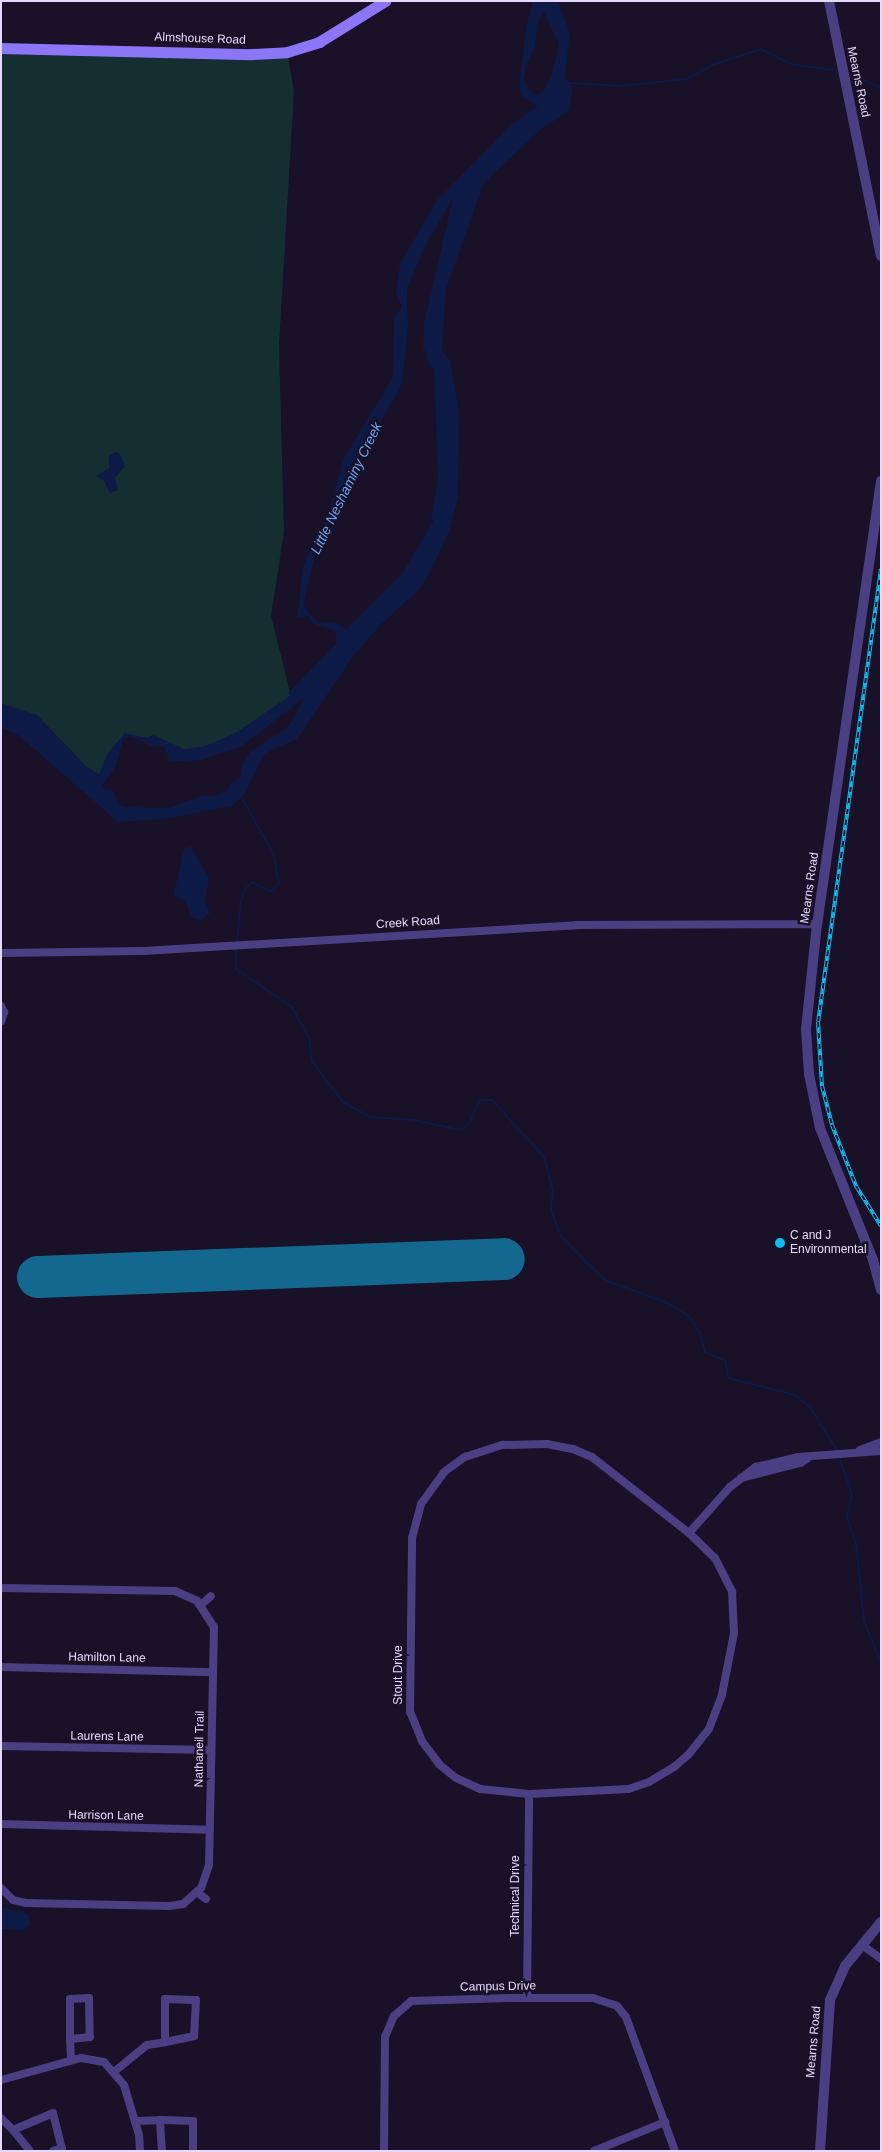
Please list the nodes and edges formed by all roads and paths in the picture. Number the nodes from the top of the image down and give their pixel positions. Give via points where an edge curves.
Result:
1 (385, 1) edge
2 (829, 1) edge
3 (1, 48) edge
4 (881, 256) edge
5 (881, 481) edge
6 (817, 924) junction
7 (1, 953) edge
8 (1, 1006) edge
9 (1, 1022) edge
10 (881, 1290) edge
11 (881, 1442) edge
12 (860, 1450) junction
13 (881, 1451) edge
14 (689, 1533) junction
15 (1, 1588) edge
16 (211, 1596) dead end
17 (202, 1605) junction
18 (1, 1667) edge
19 (213, 1672) junction
20 (1, 1746) edge
21 (212, 1750) junction
22 (529, 1794) junction
23 (1, 1824) edge
24 (210, 1830) junction
25 (1, 1888) edge
26 (198, 1893) junction
27 (206, 1899) dead end
28 (881, 1922) edge
29 (862, 1945) junction
30 (881, 1959) edge
31 (527, 1998) junction
32 (70, 2039) junction
33 (165, 2042) junction
34 (71, 2060) junction
35 (115, 2071) junction
36 (1, 2080) edge
37 (1, 2118) edge
38 (135, 2120) junction
39 (160, 2120) junction
40 (665, 2122) junction
41 (13, 2130) junction
42 (30, 2151) edge
43 (53, 2151) edge
44 (140, 2151) edge
45 (162, 2151) edge
46 (193, 2151) edge
47 (384, 2151) edge
48 (594, 2151) edge
49 (675, 2151) edge
50 (820, 2151) edge

1 - 3 main road, Almshouse Road via 319,42 287,52
2 - 4 street, Mearns Road
5 - 6 street, Mearns Road
6 - 7 street, Creek Road via 576,925 243,946 94,953
6 - 10 street, Mearns Road via 806,1029 812,1091 823,1138 873,1260
8 - 9 street via 4,1012
11 - 12 street
12 - 13 street
12 - 14 street via 772,1461 750,1470 711,1506
14 - 22 street, Stout Drive via 715,1558 724,1573 735,1609 722,1695 709,1729 682,1761 636,1787 611,1792
14 - 22 street, Stout Drive via 592,1458 555,1445 515,1444 480,1451 444,1472 426,1495 412,1538 409,1700 413,1723 430,1754 456,1778 491,1791
15 - 17 street via 175,1591
16 - 17 street
17 - 19 street, Nathaneil Trail via 214,1627
18 - 19 street, Hamilton Lane
19 - 21 street, Nathaneil Trail
20 - 21 street, Laurens Lane
21 - 24 street, Nathaneil Trail
22 - 31 street, Technical Drive
23 - 24 street, Harrison Lane
24 - 26 street, Nathaneil Trail via 208,1871
25 - 26 street via 14,1900 26,1903 169,1906 183,1904
26 - 27 street
28 - 29 street, Mearns Road
29 - 30 street
29 - 50 street, Mearns Road via 838,1978 830,2000
31 - 40 street, Campus Drive via 593,1998 618,2006 626,2017
31 - 47 street, Campus Drive via 411,2001 394,2016 385,2037
32 - 32 street via 70,1998 89,1998 90,2036
32 - 34 street
33 - 33 street via 165,1999 196,2000 194,2036
33 - 35 street via 147,2045
34 - 35 street via 94,2058
34 - 36 street
35 - 38 street via 124,2085
37 - 41 street
38 - 39 street
38 - 44 street
39 - 45 street
39 - 46 street via 193,2121
40 - 48 street
40 - 49 street, Campus Drive
41 - 42 street
41 - 43 street via 53,2113 62,2148

